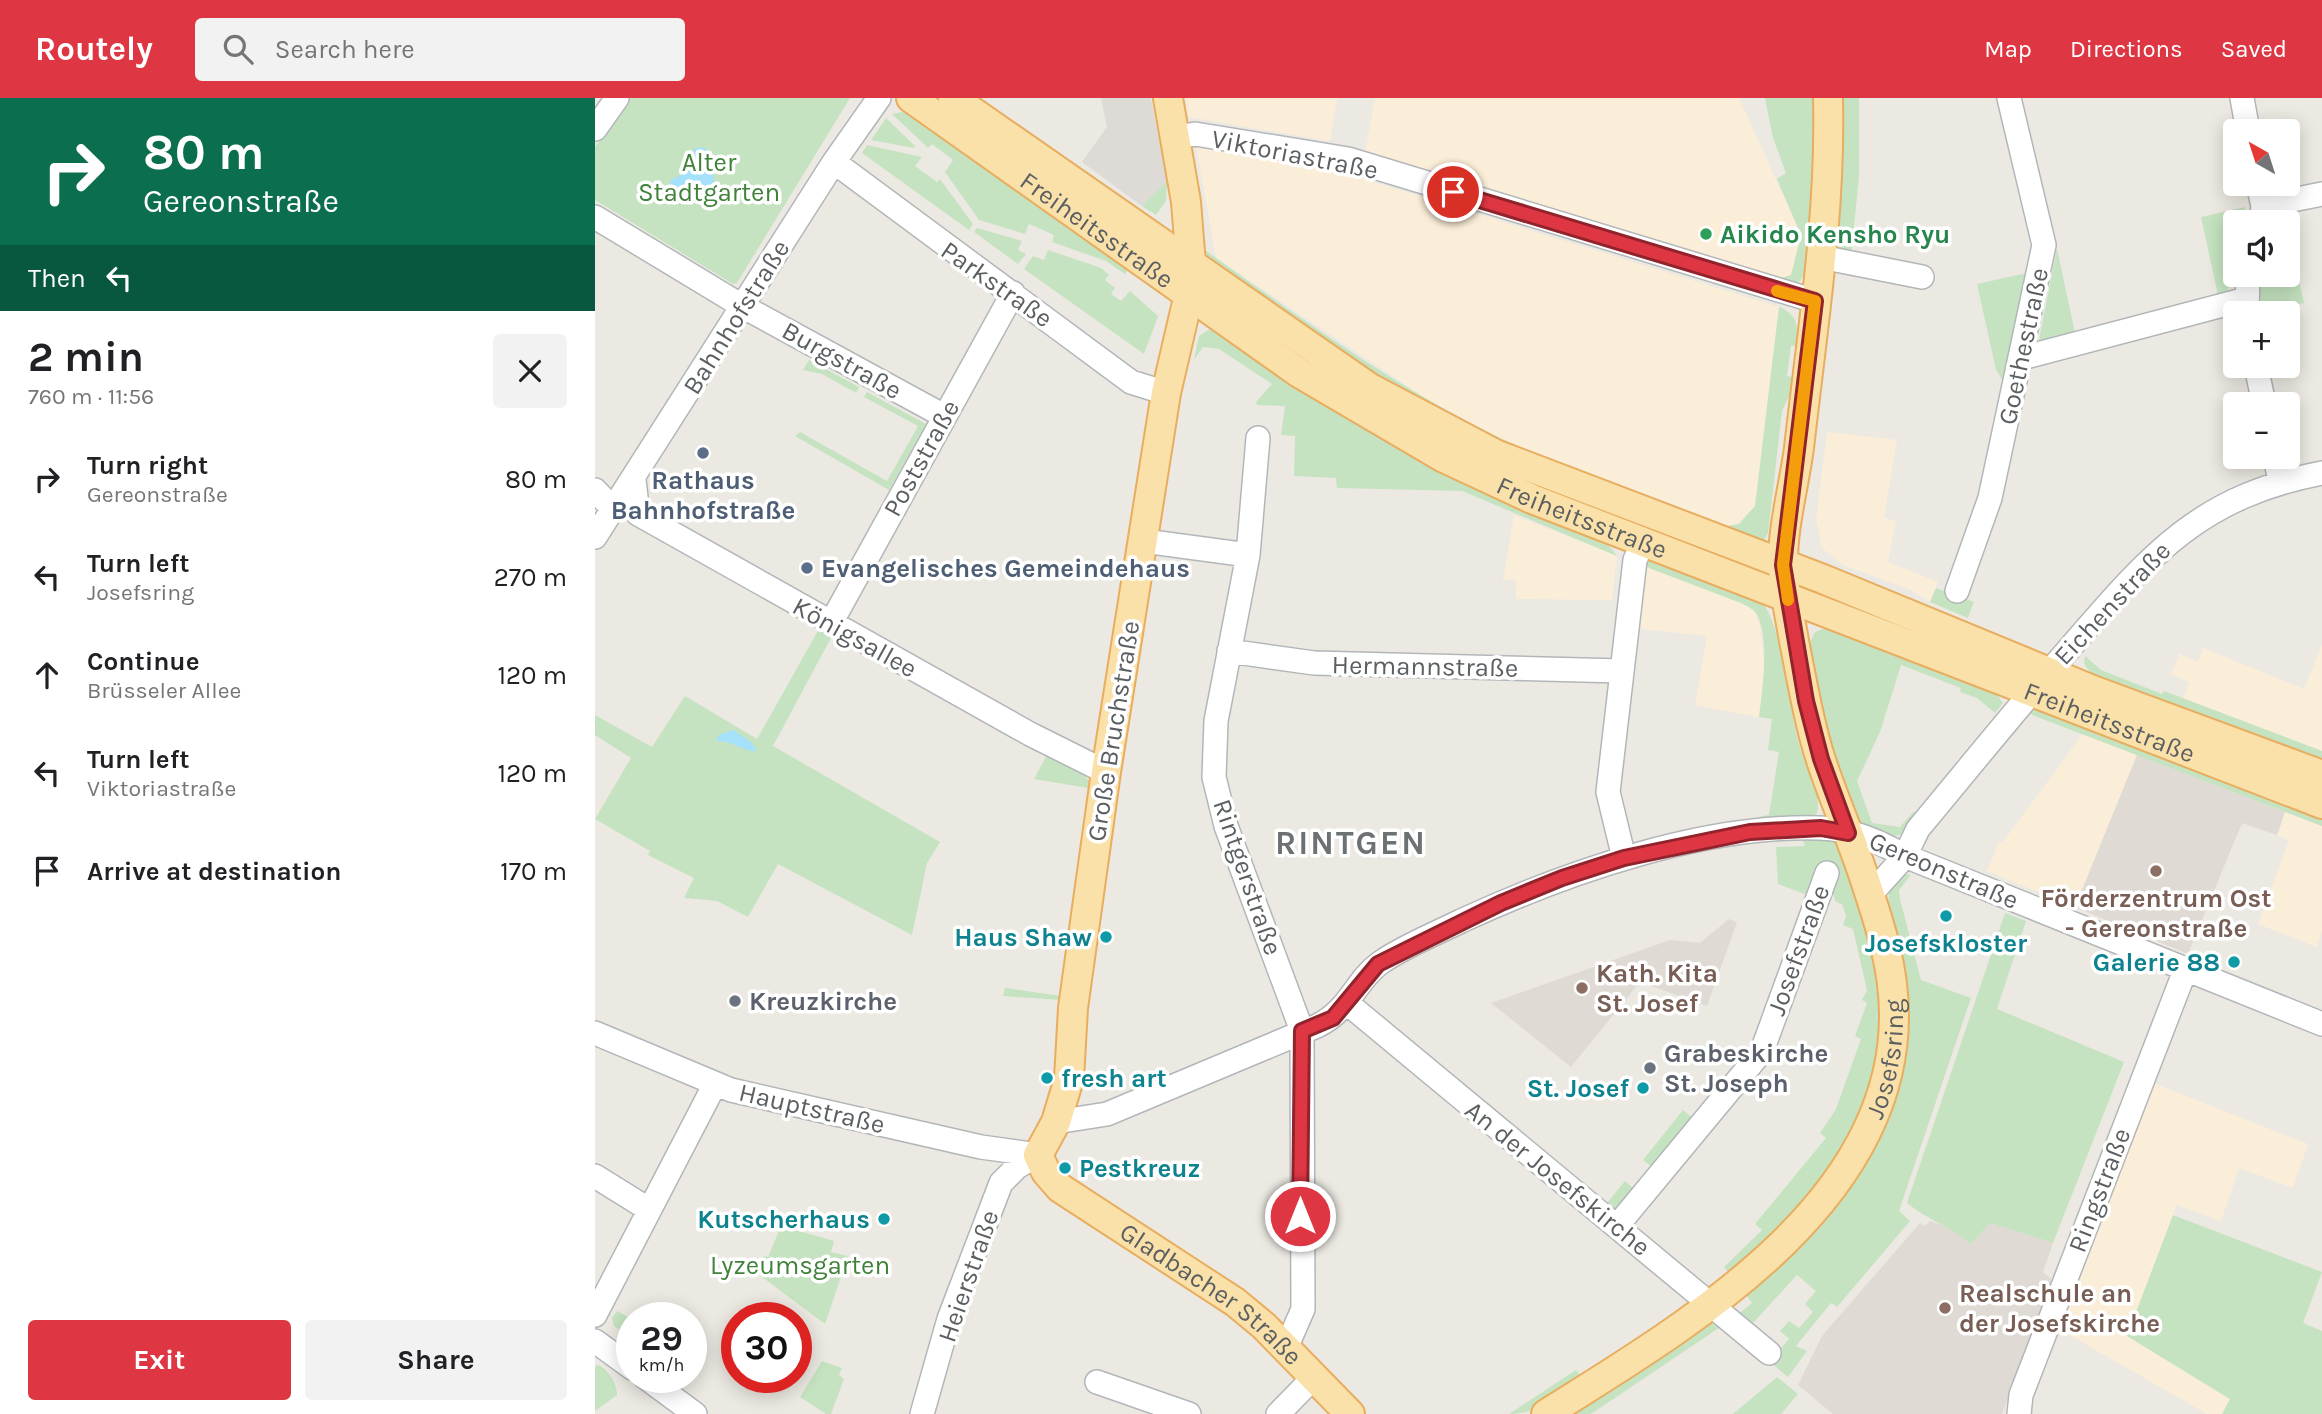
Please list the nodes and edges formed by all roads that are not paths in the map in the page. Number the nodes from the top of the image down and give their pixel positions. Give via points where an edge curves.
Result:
1 (617, 98) edge
2 (879, 98) edge
3 (911, 98) edge
4 (953, 98) edge
5 (1168, 98) edge
6 (1828, 98) edge
7 (2009, 98) edge
8 (2242, 98) edge
9 (2246, 119) edge
10 (595, 129) edge
11 (1176, 137) junction
12 (834, 162) junction
13 (2322, 194) edge
14 (1185, 199) junction
15 (2261, 204) edge
16 (595, 218) edge
17 (1143, 231) junction
18 (1821, 257) junction
19 (1191, 264) junction
20 (1922, 277) dead end
21 (1013, 293) junction
22 (1189, 294) junction
23 (1815, 301) junction
24 (742, 306) junction
25 (2223, 312) edge
26 (2022, 358) junction
27 (1166, 393) junction
28 (944, 416) junction
29 (1258, 438) dead end
30 (2278, 469) edge
31 (2322, 473) edge
32 (634, 480) junction
33 (2280, 481) junction
34 (595, 490) edge
35 (612, 508) junction
36 (595, 537) edge
37 (1145, 541) junction
38 (1643, 542) junction
39 (1248, 555) junction
40 (1783, 565) junction
41 (1957, 591) dead end
42 (1788, 599) junction
43 (831, 623) junction
44 (1229, 651) junction
45 (2049, 670) junction
46 (1622, 671) junction
47 (2031, 692) junction
48 (1106, 772) junction
49 (2322, 775) edge
50 (2322, 804) edge
51 (1848, 833) junction
52 (1905, 856) junction
53 (1624, 858) junction
54 (1826, 873) dead end
55 (1870, 895) junction
56 (2186, 968) junction
57 (1347, 1003) junction
58 (2322, 1024) edge
59 (1302, 1031) junction
60 (595, 1033) edge
61 (715, 1084) junction
62 (1056, 1122) junction
63 (1038, 1155) junction
64 (595, 1175) edge
65 (649, 1209) junction
66 (1617, 1226) junction
67 (1711, 1305) junction
68 (595, 1315) edge
69 (595, 1340) edge
70 (1286, 1348) junction
71 (1769, 1353) dead end
72 (616, 1356) edge
73 (1315, 1376) junction
74 (1097, 1382) dead end
75 (667, 1393) edge
76 (695, 1414) edge
77 (922, 1414) edge
78 (1189, 1414) edge
79 (1277, 1414) edge
80 (1350, 1414) edge
81 (1546, 1414) edge
82 (2019, 1414) edge

1 - 10 street
2 - 12 street, Bahnhofstraße
3 - 22 main road, Freiheitsstraße
4 - 17 main road, Freiheitsstraße
5 - 11 main road, Große Bruchstraße
6 - 18 main road, Josefsring
7 - 26 street, Goethestraße via 2044,245
8 - 9 street
11 - 14 main road, Große Bruchstraße
11 - 23 street, Viktoriastraße via 1195,134 1348,159
12 - 21 street, Parkstraße
12 - 24 street, Bahnhofstraße
13 - 15 street
14 - 17 main road via 1170,220
14 - 19 main road, Große Bruchstraße
16 - 24 street, Burgstraße
17 - 19 main road, Freiheitsstraße
18 - 20 street
18 - 23 main road, Josefsring
19 - 22 main road, Große Bruchstraße
19 - 40 main road, Freiheitsstraße via 1370,388 1495,454
21 - 27 street, Parkstraße via 1131,382
21 - 28 street, Poststraße
22 - 27 main road, Große Bruchstraße
22 - 38 main road, Freiheitsstraße via 1299,373 1442,457 1532,499
23 - 40 main road, Josefsring
24 - 28 street, Burgstraße
24 - 32 street, Bahnhofstraße
25 - 26 street
26 - 41 street, Goethestraße via 1990,498
27 - 37 main road, Große Bruchstraße
28 - 43 street, Poststraße
29 - 39 street, Rintgerstraße
30 - 33 street
31 - 33 street, Eichenstraße
32 - 35 street, Bahnhofstraße
32 - 43 street, Königsallee via 638,514
33 - 45 street, Eichenstraße via 2212,512 2170,540 2118,590
34 - 35 street
35 - 36 street, Bahnhofstraße
37 - 39 street
37 - 48 main road, Große Bruchstraße
38 - 42 main road, Freiheitsstraße
38 - 46 street via 1635,560
39 - 44 street, Rintgerstraße
40 - 42 main road, Josefsring
40 - 45 main road, Freiheitsstraße
42 - 47 main road, Freiheitsstraße
42 - 51 main road, Josefsring via 1821,759
43 - 48 street, Königsallee
44 - 46 street, Hermannstraße via 1314,663
44 - 59 street, Rintgerstraße via 1216,721 1214,777 1227,826
45 - 47 street, Eichenstraße
45 - 49 main road, Freiheitsstraße
46 - 53 street via 1608,792
47 - 50 main road, Freiheitsstraße
47 - 52 street, Eichenstraße via 1919,829
48 - 62 main road, Große Bruchstraße via 1073,1008 1069,1079
51 - 52 street, Gereonstraße via 1870,837
51 - 53 street, Gereonstraße via 1821,828 1750,832
51 - 55 main road, Josefsring
52 - 55 street, Eichenstraße
52 - 56 street, Gereonstraße
53 - 57 street, Gereonstraße via 1550,883 1441,931 1378,964
54 - 66 street, Josefstraße via 1762,1051
55 - 67 main road, Josefsring via 1888,951 1894,1015 1883,1088 1864,1134 1819,1204 1761,1266
56 - 58 street, Gereonstraße
56 - 82 street, Ringstraße via 2021,1395
57 - 59 street, Gereonstraße via 1333,1018
57 - 66 street, An der Josefskirche
59 - 62 street, Gereonstraße via 1107,1114
59 - 70 street, Rintgerstraße via 1303,1309
60 - 61 street, Hauptstraße
61 - 63 street, Hauptstraße via 981,1147
61 - 65 street
62 - 63 main road, Große Bruchstraße
63 - 70 main road, Gladbacher Straße via 1060,1188 1235,1302
63 - 77 street, Heierstraße via 1001,1183 949,1320
64 - 65 street
65 - 68 street
66 - 67 street, An der Josefskirche
67 - 71 street, An der Josefskirche
67 - 81 main road, Josefsring
69 - 72 street
70 - 73 main road, Gladbacher Straße
73 - 79 street
73 - 80 main road, Gladbacher Straße
74 - 78 street
75 - 76 street

